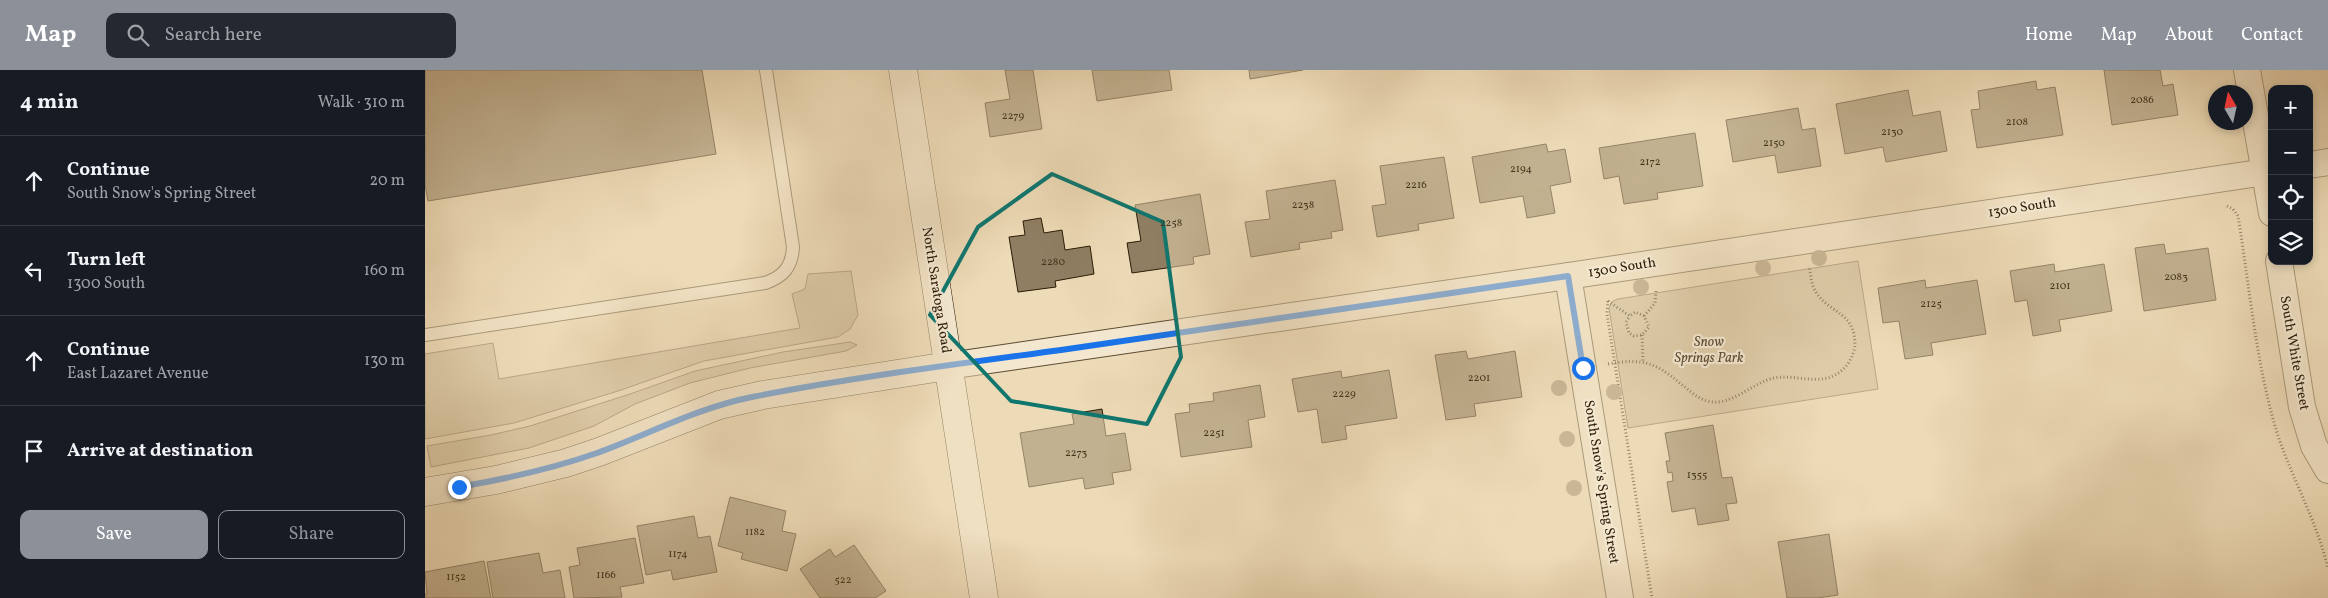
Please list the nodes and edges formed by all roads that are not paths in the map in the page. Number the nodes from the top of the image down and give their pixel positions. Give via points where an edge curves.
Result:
1 (766, 70) edge
2 (903, 70) edge
3 (2247, 70) edge
4 (2328, 162) edge
5 (2313, 164) edge
6 (2268, 166) edge
7 (2268, 171) edge
8 (2280, 265) edge
9 (1568, 276) junction
10 (425, 335) edge
11 (948, 366) junction
12 (2328, 470) edge
13 (425, 492) edge
14 (984, 598) edge
15 (1620, 598) edge

1 - 10 lane via 793,247 790,265 775,279
2 - 11 street, North Saratoga Road
3 - 6 street
4 - 5 street
7 - 9 street, 1300 South
8 - 12 street, South White Street via 2302,407 2313,446
9 - 11 street, 1300 South
9 - 15 street, South Snow's Spring Street
11 - 13 street via 719,405 567,463
11 - 14 street, North Saratoga Road

